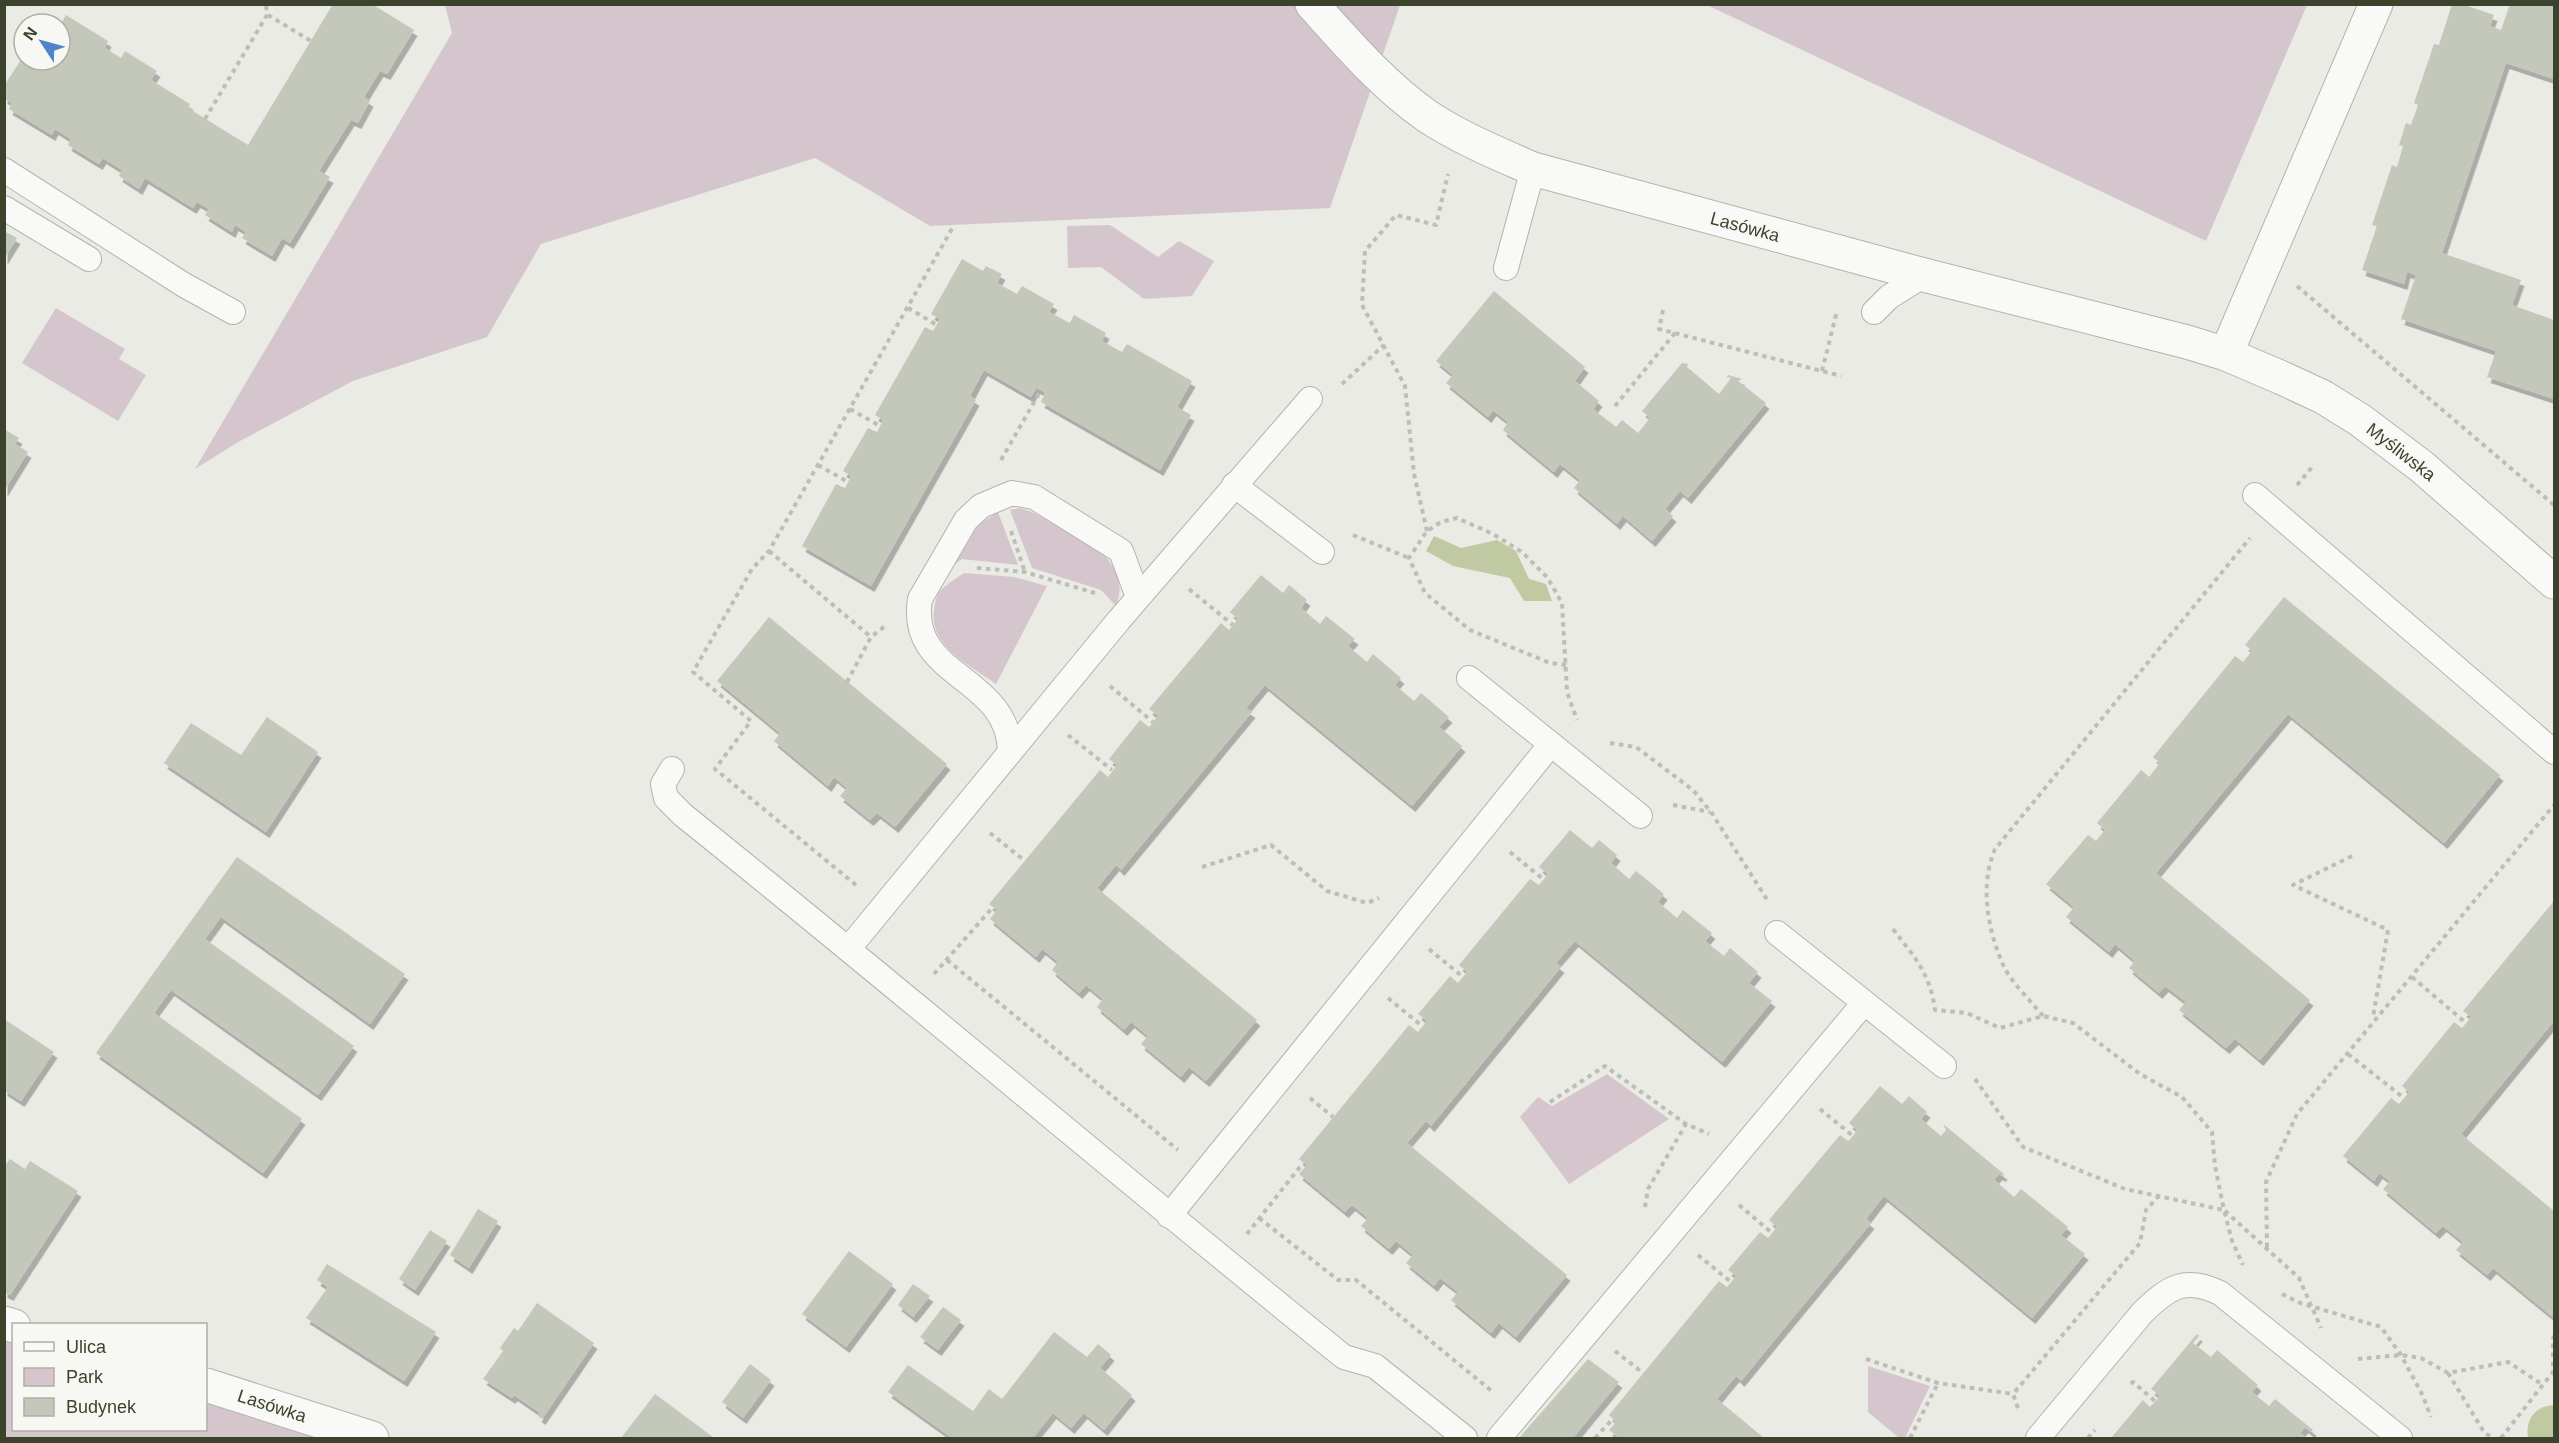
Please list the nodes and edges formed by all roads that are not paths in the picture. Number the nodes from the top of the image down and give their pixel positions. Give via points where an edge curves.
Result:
1 (1312, 4) edge
2 (2376, 4) edge
3 (4, 170) edge
4 (1533, 170) junction
5 (4, 208) edge
6 (89, 259) dead end
7 (1506, 268) dead end
8 (1924, 275) junction
9 (233, 312) dead end
10 (1874, 312) dead end
11 (2226, 354) junction
12 (1310, 399) dead end
13 (1234, 485) junction
14 (2255, 495) dead end
15 (1322, 552) dead end
16 (2554, 582) edge
17 (1138, 597) junction
18 (1469, 678) dead end
19 (1551, 744) junction
20 (1010, 752) junction
21 (2554, 752) edge
22 (672, 769) dead end
23 (1640, 816) dead end
24 (1775, 922) road end
25 (849, 948) junction
26 (1864, 1003) junction
27 (1944, 1066) dead end
28 (1169, 1216) junction
29 (207, 1385) edge
30 (372, 1438) edge
31 (1465, 1438) edge
32 (1499, 1438) edge
33 (2038, 1438) edge
34 (2400, 1438) edge

1 - 4 street, Lasówka via 1387,82 1427,115
2 - 11 street
3 - 9 lane
4 - 7 lane
4 - 8 street, Lasówka
5 - 6 lane
8 - 10 lane via 1889,297
8 - 11 street, Lasówka
11 - 16 street, Myśliwska via 2323,397 2360,420 2421,466
12 - 13 lane
13 - 15 lane
13 - 17 lane
14 - 21 lane
17 - 20 lane
17 - 20 lane via 1120,551 1034,497 1012,493 999,497 966,520 920,599 921,632 946,666 989,699 1002,716
18 - 19 lane
19 - 23 lane
19 - 28 lane
20 - 25 lane
22 - 25 lane via 663,784 666,798
24 - 26 lane
25 - 28 lane
26 - 27 lane
26 - 32 lane
28 - 31 lane via 1344,1357 1375,1366
29 - 30 street, Lasówka
33 - 34 lane via 2143,1312 2173,1288 2188,1284 2203,1284 2220,1293

